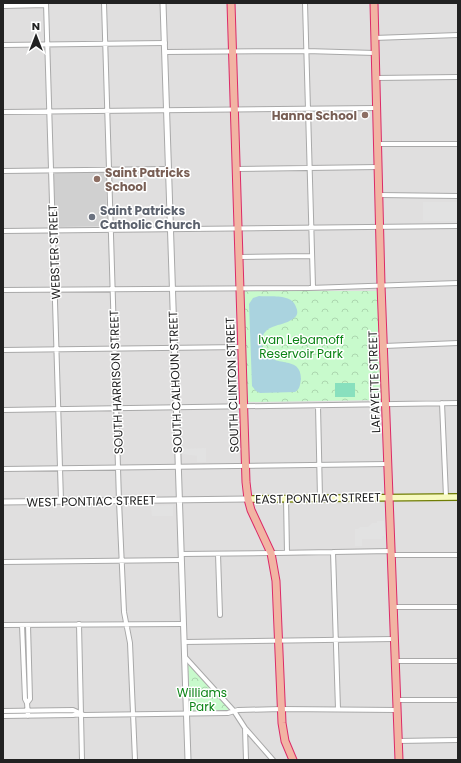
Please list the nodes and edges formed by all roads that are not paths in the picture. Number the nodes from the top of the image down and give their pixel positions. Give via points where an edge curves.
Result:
1 (104, 3) edge
2 (163, 3) edge
3 (231, 3) edge
4 (305, 3) edge
5 (374, 3) edge
6 (46, 4) edge
7 (3, 6) edge
8 (458, 35) edge
9 (374, 38) junction
10 (165, 43) junction
11 (3, 45) edge
12 (47, 45) junction
13 (105, 45) junction
14 (306, 51) junction
15 (165, 52) junction
16 (232, 52) junction
17 (375, 53) junction
18 (458, 77) edge
19 (375, 78) junction
20 (308, 108) junction
21 (376, 108) junction
22 (107, 110) junction
23 (234, 110) junction
24 (49, 111) junction
25 (167, 111) junction
26 (3, 112) edge
27 (378, 144) junction
28 (458, 144) edge
29 (378, 167) junction
30 (310, 168) junction
31 (168, 169) junction
32 (236, 169) junction
33 (109, 170) junction
34 (3, 171) edge
35 (51, 171) junction
36 (380, 195) junction
37 (458, 196) edge
38 (380, 226) junction
39 (458, 226) edge
40 (170, 228) junction
41 (238, 228) junction
42 (312, 228) junction
43 (111, 229) junction
44 (53, 230) junction
45 (3, 231) edge
46 (312, 256) junction
47 (240, 258) junction
48 (458, 283) edge
49 (382, 285) junction
50 (172, 288) junction
51 (239, 288) junction
52 (313, 288) junction
53 (112, 289) junction
54 (3, 290) edge
55 (55, 290) junction
56 (458, 343) edge
57 (384, 346) junction
58 (242, 347) junction
59 (114, 348) junction
60 (174, 348) junction
61 (3, 350) edge
62 (57, 350) junction
63 (442, 403) junction
64 (458, 403) edge
65 (386, 405) junction
66 (244, 406) junction
67 (318, 406) junction
68 (176, 407) junction
69 (116, 408) junction
70 (58, 409) junction
71 (3, 410) edge
72 (319, 464) junction
73 (388, 464) junction
74 (178, 466) junction
75 (246, 466) junction
76 (118, 467) junction
77 (60, 468) junction
78 (3, 469) edge
79 (446, 497) junction
80 (458, 497) edge
81 (286, 498) junction
82 (320, 498) junction
83 (389, 498) junction
84 (248, 499) junction
85 (179, 500) junction
86 (61, 501) junction
87 (119, 501) junction
88 (3, 502) edge
89 (333, 552) junction
90 (273, 553) junction
91 (287, 553) junction
92 (391, 553) junction
93 (181, 554) junction
94 (218, 554) junction
95 (458, 555) edge
96 (181, 560) junction
97 (122, 561) junction
98 (3, 562) edge
99 (393, 607) junction
100 (458, 607) edge
101 (220, 615) dead end
102 (126, 623) junction
103 (78, 624) junction
104 (183, 624) junction
105 (3, 625) edge
106 (22, 625) junction
107 (28, 625) junction
108 (394, 639) junction
109 (336, 640) junction
110 (278, 641) junction
111 (184, 642) junction
112 (185, 657) junction
113 (458, 660) edge
114 (395, 661) junction
115 (24, 663) junction
116 (29, 663) junction
117 (24, 672) junction
118 (30, 672) junction
119 (397, 700) junction
120 (458, 700) edge
121 (27, 703) junction
122 (338, 708) junction
123 (281, 709) junction
124 (28, 710) junction
125 (397, 710) junction
126 (3, 711) edge
127 (234, 711) junction
128 (81, 714) junction
129 (186, 714) junction
130 (134, 715) junction
131 (3, 716) edge
132 (28, 716) junction
133 (245, 728) junction
134 (398, 740) junction
135 (458, 740) edge
136 (82, 760) edge
137 (135, 760) edge
138 (188, 760) edge
139 (246, 760) edge
140 (272, 760) edge
141 (293, 760) edge
142 (399, 760) edge

1 - 13 street, SOUTH HARRISON STREET
2 - 10 street, SOUTH CALHOUN STREET
3 - 16 highway, SOUTH CLINTON STREET
4 - 14 street
5 - 9 highway, LAFAYETTE STREET
6 - 7 street
6 - 12 street, WEBSTER STREET
8 - 9 street
9 - 17 highway, LAFAYETTE STREET
10 - 13 street
10 - 15 street, SOUTH CALHOUN STREET
11 - 12 street
12 - 13 street
12 - 24 street, WEBSTER STREET
13 - 22 street, SOUTH HARRISON STREET
14 - 16 street
14 - 17 street
14 - 20 street
15 - 16 street
15 - 25 street, SOUTH CALHOUN STREET
16 - 23 highway, SOUTH CLINTON STREET
17 - 19 highway, LAFAYETTE STREET
18 - 19 street
19 - 21 highway, LAFAYETTE STREET
20 - 21 street
20 - 23 street
20 - 30 street
21 - 27 highway, LAFAYETTE STREET
22 - 24 street
22 - 25 street
22 - 33 street, SOUTH HARRISON STREET
23 - 25 street
23 - 32 highway, SOUTH CLINTON STREET
24 - 26 street
24 - 35 street, WEBSTER STREET
25 - 31 street, SOUTH CALHOUN STREET
27 - 28 street
27 - 29 highway, LAFAYETTE STREET
29 - 30 street
29 - 36 highway, LAFAYETTE STREET
30 - 32 street
30 - 42 street
31 - 33 street
31 - 40 street, SOUTH CALHOUN STREET
32 - 41 highway, SOUTH CLINTON STREET
33 - 35 street
33 - 43 street, SOUTH HARRISON STREET
34 - 35 street
35 - 44 street, WEBSTER STREET
36 - 37 street
36 - 38 highway, LAFAYETTE STREET
38 - 39 street
38 - 42 street
38 - 49 highway, LAFAYETTE STREET
40 - 41 street
40 - 43 street
40 - 50 street, SOUTH CALHOUN STREET
41 - 42 street
41 - 47 highway, SOUTH CLINTON STREET
42 - 46 street
43 - 44 street
43 - 53 street, SOUTH HARRISON STREET
44 - 45 street
44 - 55 street, WEBSTER STREET
46 - 47 street
46 - 52 street
47 - 51 highway, SOUTH CLINTON STREET
48 - 49 street
49 - 52 street
49 - 57 highway, LAFAYETTE STREET
50 - 51 street
50 - 53 street
50 - 60 street, SOUTH CALHOUN STREET
51 - 52 street
51 - 58 highway, SOUTH CLINTON STREET
53 - 55 street
53 - 59 street, SOUTH HARRISON STREET
54 - 55 street
55 - 62 street, WEBSTER STREET
56 - 57 street
57 - 65 highway, LAFAYETTE STREET
58 - 60 street
58 - 66 highway, SOUTH CLINTON STREET
59 - 60 street
59 - 62 street
59 - 69 street, SOUTH HARRISON STREET
60 - 68 street, SOUTH CALHOUN STREET
61 - 62 street
62 - 70 street, WEBSTER STREET
63 - 64 street
63 - 65 street
63 - 79 street
65 - 67 street
65 - 73 highway, LAFAYETTE STREET
66 - 67 street
66 - 68 street
66 - 75 highway, SOUTH CLINTON STREET
67 - 72 street
68 - 69 street
68 - 74 street, SOUTH CALHOUN STREET
69 - 70 street
69 - 76 street, SOUTH HARRISON STREET
70 - 71 street
70 - 77 street, WEBSTER STREET
72 - 73 street
72 - 75 street
72 - 82 street
73 - 83 highway, LAFAYETTE STREET
74 - 75 street
74 - 76 street
74 - 85 street, SOUTH CALHOUN STREET
75 - 84 highway, SOUTH CLINTON STREET
76 - 77 street
76 - 87 street, SOUTH HARRISON STREET
77 - 78 street
77 - 86 street, WEBSTER STREET
79 - 80 main road, EAST PONTIAC STREET
79 - 83 main road, EAST PONTIAC STREET
81 - 82 main road, EAST PONTIAC STREET
81 - 84 main road, EAST PONTIAC STREET
81 - 91 street
82 - 83 main road, EAST PONTIAC STREET
83 - 92 highway, LAFAYETTE STREET
84 - 85 street, EAST PONTIAC STREET
84 - 90 highway, SOUTH CLINTON STREET via 254,517
85 - 87 street, WEST PONTIAC STREET
85 - 93 street, SOUTH CALHOUN STREET
86 - 87 street, WEST PONTIAC STREET
86 - 88 street, WEST PONTIAC STREET
87 - 97 street, SOUTH HARRISON STREET
89 - 91 street
89 - 92 street
89 - 109 street
90 - 91 street
90 - 94 street
90 - 110 highway, SOUTH CLINTON STREET
92 - 95 street
92 - 99 highway, LAFAYETTE STREET
93 - 94 street
93 - 96 street, SOUTH CALHOUN STREET
94 - 101 street
96 - 97 street
96 - 104 street, SOUTH CALHOUN STREET
97 - 98 street
97 - 102 street, SOUTH HARRISON STREET
99 - 100 street
99 - 108 highway, LAFAYETTE STREET
102 - 103 street
102 - 104 street
102 - 130 street, SOUTH HARRISON STREET via 130,643
103 - 107 street
103 - 128 street
104 - 111 street, SOUTH CALHOUN STREET
105 - 106 street
106 - 107 street
106 - 115 street
107 - 116 street
108 - 109 street
108 - 114 highway, LAFAYETTE STREET
109 - 110 street
109 - 122 street
110 - 111 street
110 - 123 highway, SOUTH CLINTON STREET
111 - 112 street, SOUTH CALHOUN STREET
112 - 127 street
112 - 129 street, SOUTH CALHOUN STREET
113 - 114 street
114 - 119 highway, LAFAYETTE STREET
115 - 116 street
115 - 117 street
116 - 118 street
117 - 118 street
117 - 121 street
118 - 121 street via 30,699
119 - 120 street
119 - 125 highway, LAFAYETTE STREET
121 - 124 street
122 - 123 street
122 - 125 street
123 - 127 street
123 - 141 highway, SOUTH CLINTON STREET via 283,731
124 - 126 street
124 - 128 street via 73,710
124 - 132 street
125 - 134 highway, LAFAYETTE STREET
127 - 129 street
127 - 133 street
128 - 130 street
128 - 132 street
128 - 136 street
129 - 130 street
129 - 138 street, SOUTH CALHOUN STREET
130 - 137 street, SOUTH HARRISON STREET
131 - 132 street
133 - 139 street
133 - 140 street
134 - 135 street
134 - 142 highway, LAFAYETTE STREET

